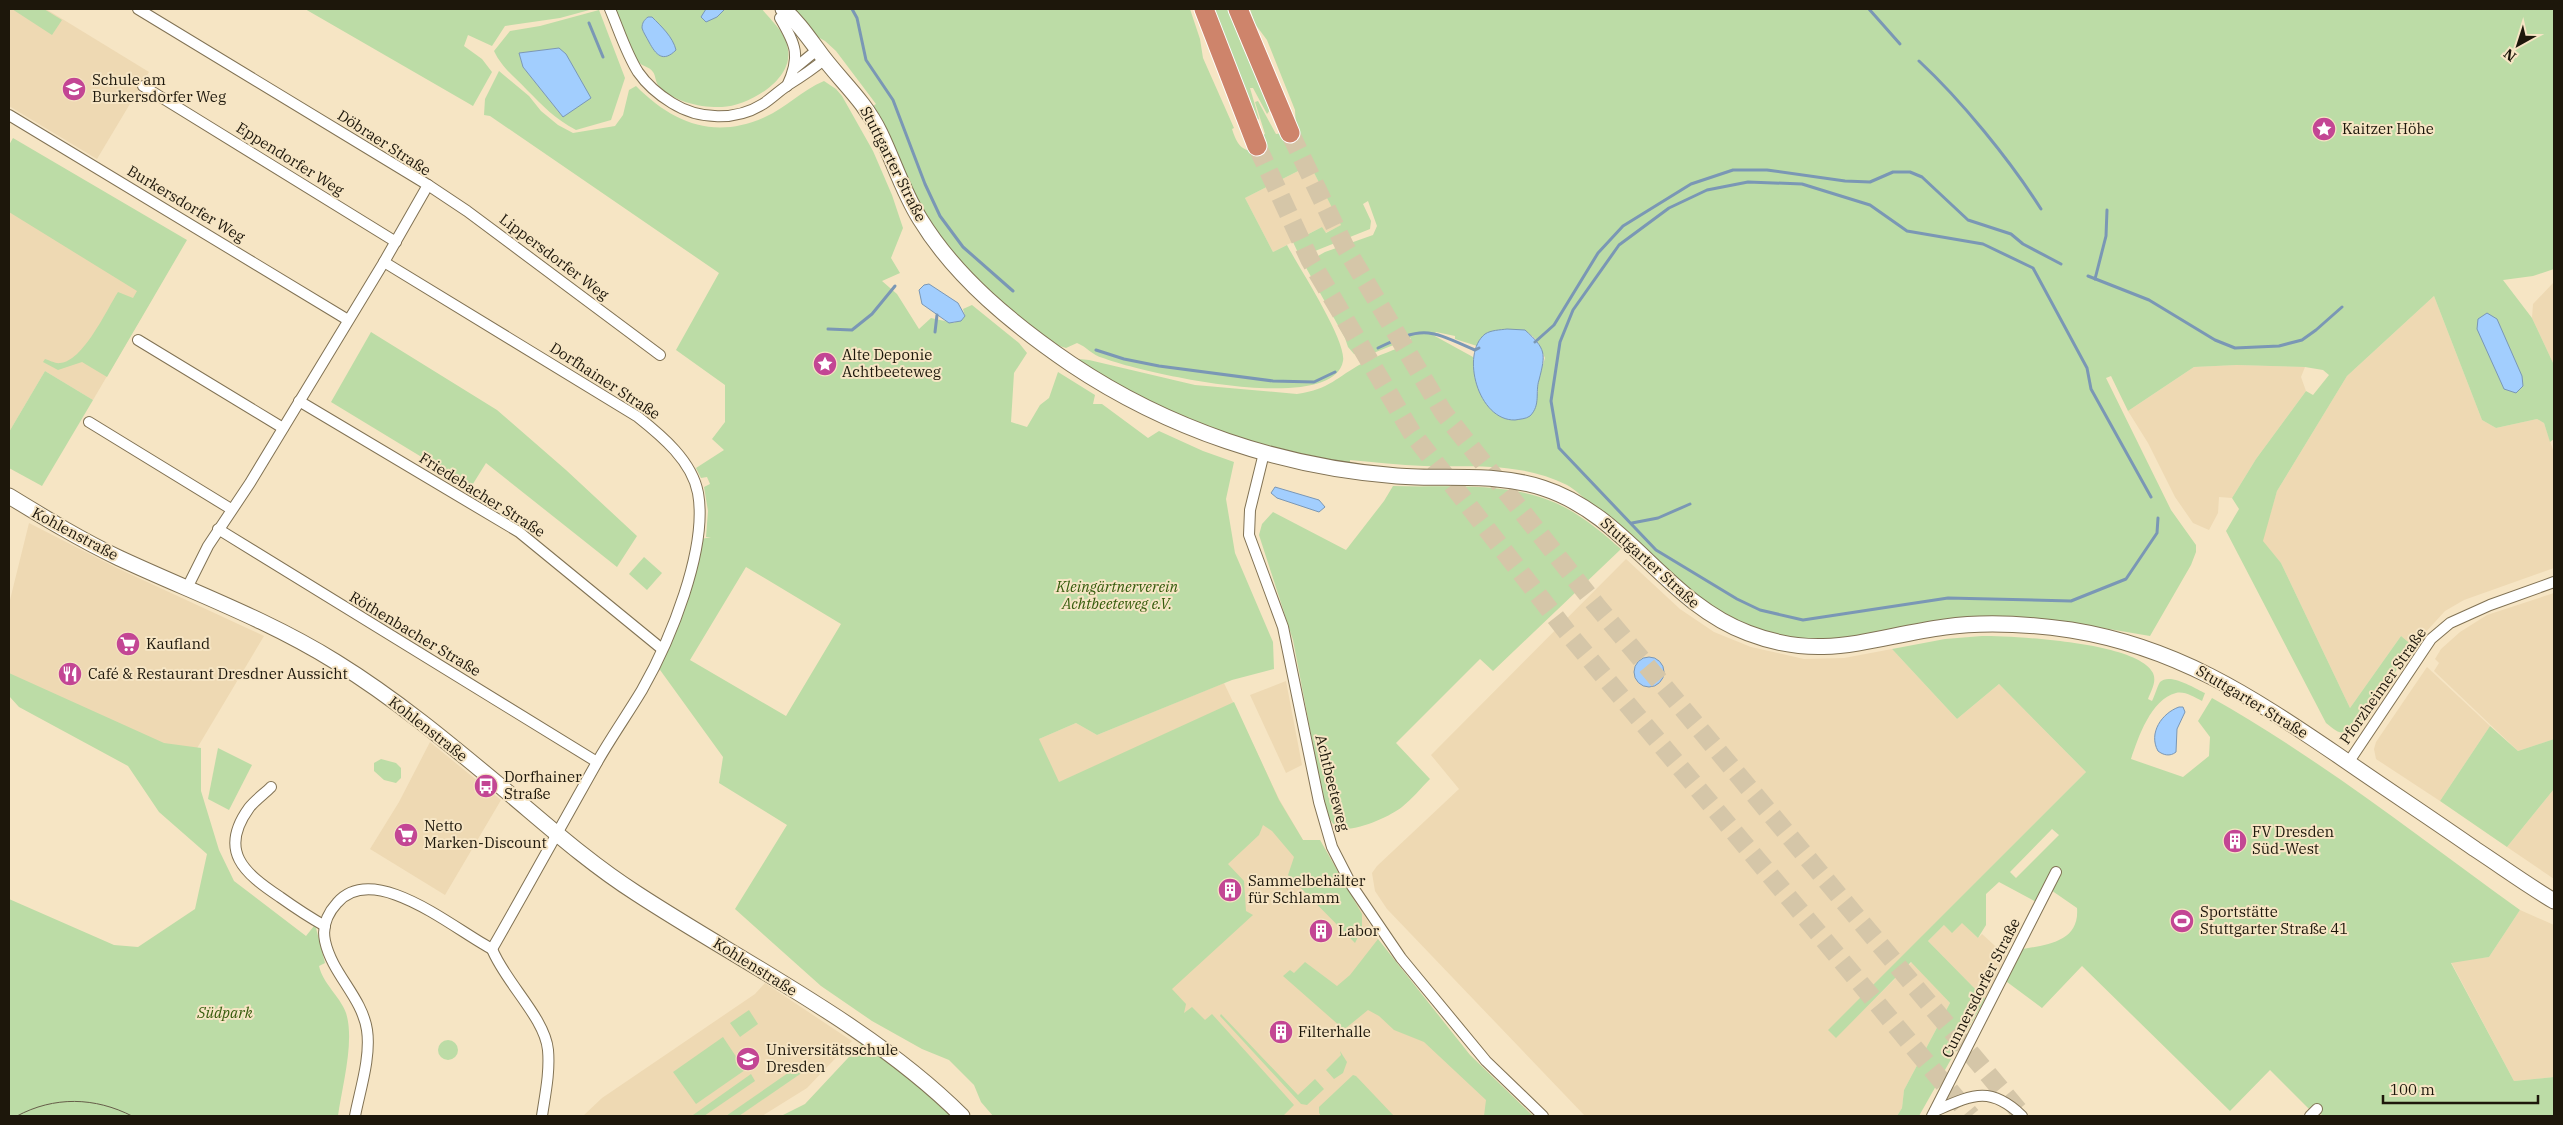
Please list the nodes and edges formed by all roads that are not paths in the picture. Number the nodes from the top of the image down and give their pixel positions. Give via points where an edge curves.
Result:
1 (138, 9) edge
2 (610, 9) edge
3 (1204, 9) edge
4 (1238, 9) edge
5 (779, 12) edge
6 (821, 54) junction
7 (795, 68) junction
8 (143, 86) dead end
9 (787, 86) junction
10 (9, 116) edge
11 (1290, 133) tunnel mouth
12 (1257, 146) tunnel mouth
13 (428, 185) junction
14 (396, 242) junction
15 (384, 262) junction
16 (348, 320) junction
17 (138, 340) dead end
18 (660, 355) dead end
19 (299, 400) junction
20 (89, 422) dead end
21 (283, 428) junction
22 (1264, 453) junction
23 (9, 496) edge
24 (231, 509) junction
25 (218, 530) junction
26 (2554, 582) edge
27 (187, 588) junction
28 (662, 649) junction
29 (597, 762) junction
30 (2348, 763) junction
31 (271, 787) dead end
32 (557, 833) junction
33 (2056, 872) dead end
34 (2554, 901) edge
35 (325, 926) junction
36 (492, 949) junction
37 (1934, 1113) edge
38 (355, 1116) edge
39 (542, 1116) edge
40 (962, 1116) edge
41 (1543, 1116) edge
42 (2022, 1116) edge

1 - 13 street, Döbraer Straße
2 - 9 street via 638,72 660,96 680,108 704,116 733,115 762,104
3 - 12 highway
4 - 11 highway
5 - 6 main road, Stuttgarter Straße via 801,40
5 - 7 street via 794,43
6 - 7 street
6 - 9 street via 804,76
6 - 22 main road, Stuttgarter Straße via 864,106 906,194 939,247 996,306 1066,360 1127,397 1215,437
7 - 9 street
8 - 14 street, Eppendorfer Weg
10 - 16 street, Burkersdorfer Weg
13 - 14 street, Döbraer Straße
13 - 18 street, Lippersdorfer Weg
14 - 15 street, Döbraer Straße
15 - 16 street, Döbraer Straße
15 - 28 street, Dorfhainer Straße via 638,417 665,438 687,467 698,491 700,519 692,567
16 - 19 street, Döbraer Straße
17 - 21 street
19 - 21 street, Döbraer Straße
19 - 28 street, Friedebacher Straße via 519,532
20 - 24 street
21 - 24 street, Döbraer Straße
22 - 30 main road, Stuttgarter Straße via 1368,473 1401,477 1490,478 1548,489 1606,522 1675,589 1704,611 1748,633 1776,642 1834,647 1985,623 2069,630 2148,648 2221,680
22 - 41 street, Achtbeeteweg via 1250,510 1249,535 1283,627 1313,775 1332,847 1352,886 1401,958 1486,1061
23 - 27 main road, Kohlenstraße via 91,544
24 - 25 street, Döbraer Straße
25 - 27 street, Döbraer Straße
25 - 29 street, Röthenbacher Straße
26 - 30 street, Pforzheimer Straße via 2450,623 2432,640
27 - 32 main road, Kohlenstraße via 274,627 338,663 434,732
28 - 29 street, Dorfhainer Straße via 642,689
29 - 32 street, Dorfhainer Straße
30 - 34 main road, Stuttgarter Straße
31 - 35 street via 249,808 236,832 234,842 238,859 246,873
32 - 36 street, Dorfhainer Straße
32 - 40 main road, Kohlenstraße via 636,893 746,959 862,1036 928,1084
33 - 37 street, Cunnersdorfer Straße
35 - 36 street via 329,912 343,897 356,890 378,888 404,898
35 - 38 street via 330,956 361,1009 367,1030
36 - 39 street via 498,964 539,1024 548,1049
37 - 42 street via 1980,1095 1995,1096

